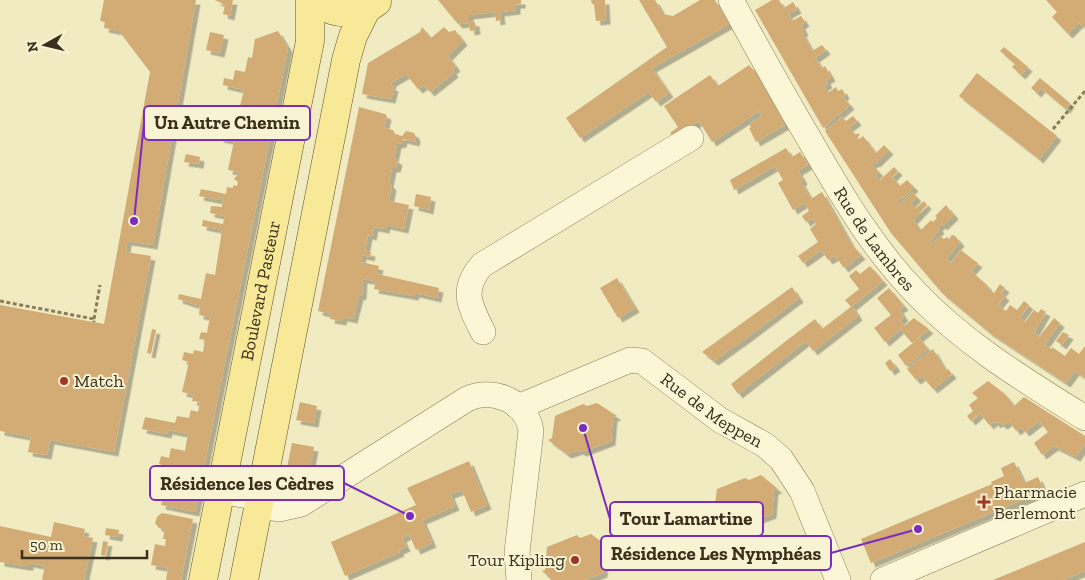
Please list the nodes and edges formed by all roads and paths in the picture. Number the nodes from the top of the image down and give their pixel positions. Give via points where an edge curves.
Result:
1 (310, 0) edge
2 (315, 0) edge
3 (731, 0) edge
4 (373, 4) edge
5 (1085, 92) edge
6 (1053, 129) dead end
7 (690, 138) dead end
8 (100, 285) dead end
9 (0, 301) edge
10 (483, 332) dead end
11 (518, 407) junction
12 (1085, 418) edge
13 (221, 490) junction
14 (1085, 494) edge
15 (259, 502) junction
16 (203, 580) edge
17 (244, 580) edge
18 (519, 580) edge
19 (838, 580) edge
20 (883, 580) edge

1 - 13 main road, Boulevard Pasteur via 310,41
2 - 4 main road via 339,12 354,12
3 - 12 street, Rue de Lambres via 846,202 892,266 918,296 958,332 1015,374
4 - 15 main road via 353,36 346,60
5 - 6 path
7 - 10 street via 482,265 473,275 468,297
8 - 9 path via 94,320
11 - 15 street via 498,396 474,396 301,504 279,509
11 - 18 street via 528,417 531,431 517,552
11 - 19 street, Rue de Meppen via 630,360 642,361 720,420 765,445 781,460 802,491
13 - 15 street
13 - 16 main road, Boulevard Pasteur
14 - 20 street
15 - 17 main road

